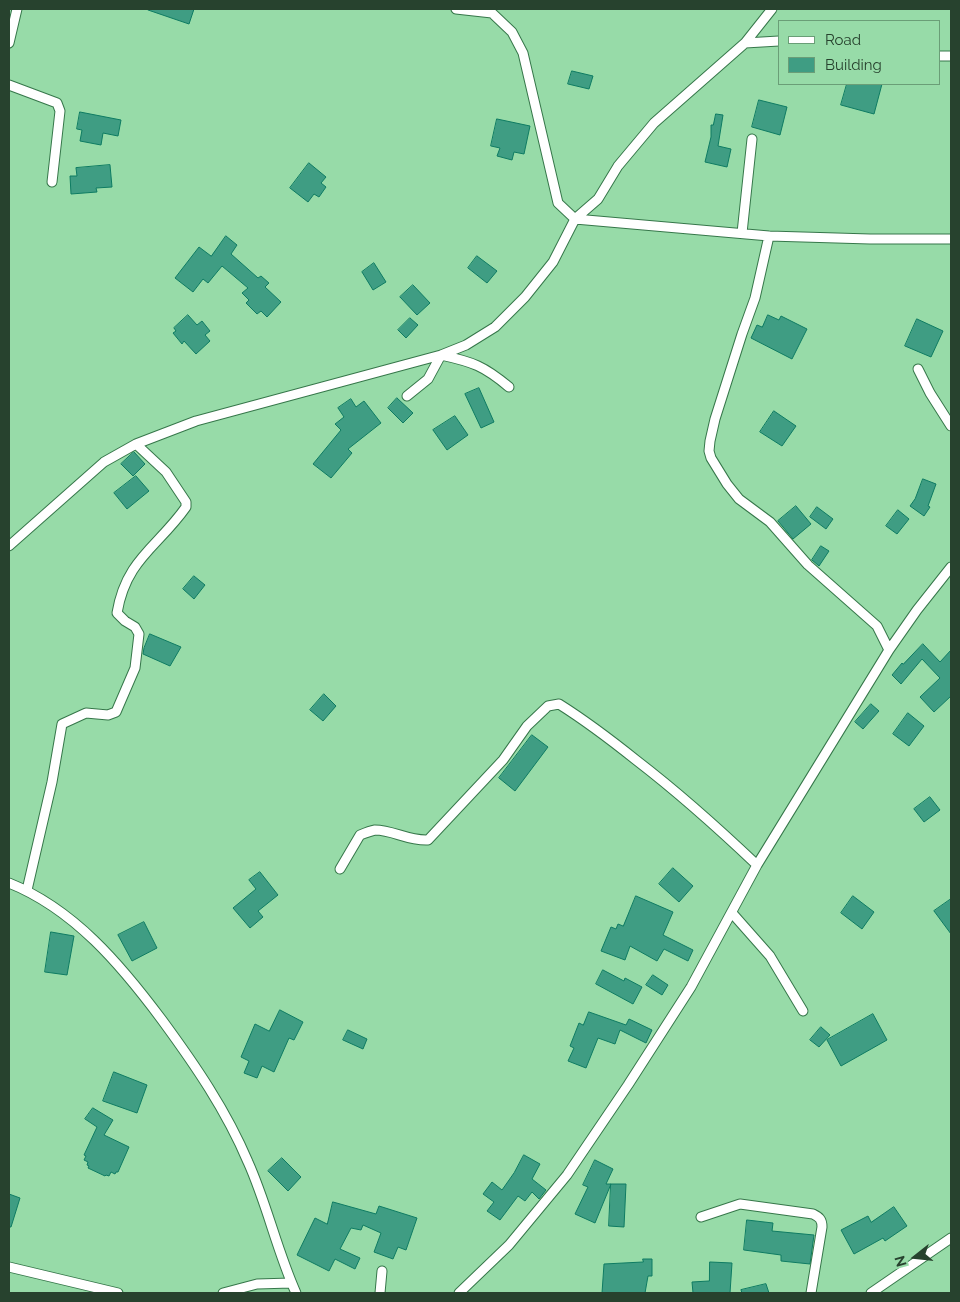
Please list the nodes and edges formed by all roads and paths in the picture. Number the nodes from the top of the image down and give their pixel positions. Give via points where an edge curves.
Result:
1 (17, 9) edge
2 (456, 9) edge
3 (772, 9) edge
4 (778, 41) edge
5 (745, 42) junction
6 (9, 43) edge
7 (9, 85) edge
8 (752, 139) dead end
9 (52, 182) dead end
10 (575, 220) junction
11 (742, 233) junction
12 (769, 236) junction
13 (951, 239) edge
14 (441, 355) junction
15 (918, 369) dead end
16 (509, 387) dead end
17 (407, 396) dead end
18 (951, 426) edge
19 (136, 444) junction
20 (9, 546) edge
21 (951, 567) edge
22 (889, 650) junction
23 (757, 865) junction
24 (340, 869) dead end
25 (9, 883) edge
26 (27, 890) junction
27 (732, 913) junction
28 (803, 1011) dead end
29 (701, 1216) dead end
30 (951, 1238) edge
31 (9, 1267) edge
32 (382, 1272) dead end
33 (291, 1283) junction
34 (118, 1293) edge
35 (223, 1293) edge
36 (296, 1293) edge
37 (380, 1293) edge
38 (459, 1293) edge
39 (811, 1293) edge
40 (871, 1293) edge

1 - 6 street
2 - 10 street via 492,13 512,32 523,53 558,203
3 - 5 street
4 - 5 street
5 - 10 street via 654,123 618,166 598,199
7 - 9 street via 57,103 60,110
8 - 11 street
10 - 11 street
10 - 14 street via 553,262 525,297 495,327 466,345
11 - 12 street
12 - 13 street
12 - 22 street via 756,298 715,419 710,441 711,458 739,499 770,522 808,565 877,626
14 - 16 street via 469,361 491,372
14 - 17 street via 428,379
14 - 19 street via 196,421
15 - 18 street
19 - 20 street via 104,462
19 - 26 street via 166,472 186,507 131,571 120,599 117,613 139,634 135,668 116,712 108,716 86,713 62,724
21 - 22 street
22 - 23 street
23 - 24 street via 675,790 587,721 559,704 548,706 527,726 502,760 428,840 374,830 360,835
23 - 27 street
25 - 26 street
26 - 33 street via 54,907 112,958 146,998 199,1072 233,1128 249,1164
27 - 28 street via 770,956
27 - 38 street via 691,987 567,1175 509,1245
29 - 39 street via 740,1204 819,1217 822,1227
30 - 40 street
31 - 34 street
32 - 37 street
33 - 35 street via 258,1284
33 - 36 street

